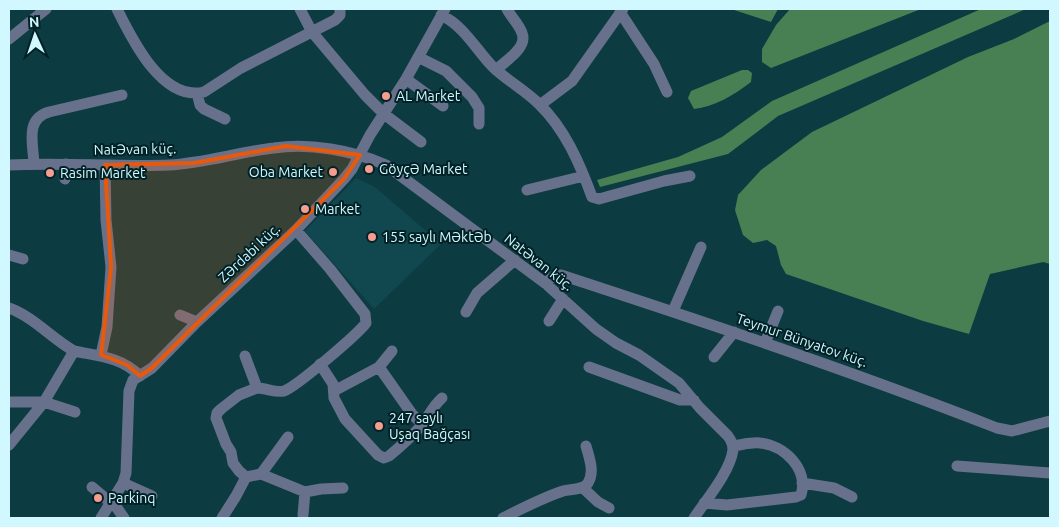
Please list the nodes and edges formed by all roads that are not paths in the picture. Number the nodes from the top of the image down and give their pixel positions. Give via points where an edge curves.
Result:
1 (46, 9) edge
2 (117, 9) edge
3 (300, 9) edge
4 (340, 9) edge
5 (507, 9) edge
6 (622, 11) edge
7 (443, 12) edge
8 (312, 32) junction
9 (9, 39) edge
10 (418, 57) junction
11 (496, 70) junction
12 (406, 79) junction
13 (667, 92) dead end
14 (197, 93) junction
15 (122, 94) dead end
16 (540, 105) junction
17 (443, 106) dead end
18 (384, 114) junction
19 (225, 119) dead end
20 (479, 124) dead end
21 (421, 142) dead end
22 (360, 155) junction
23 (34, 164) junction
24 (66, 164) junction
25 (9, 165) edge
26 (104, 165) junction
27 (584, 176) junction
28 (690, 176) dead end
29 (65, 180) dead end
30 (527, 190) dead end
31 (296, 230) junction
32 (701, 247) dead end
33 (9, 255) edge
34 (23, 259) dead end
35 (515, 260) junction
36 (545, 284) junction
37 (563, 299) junction
38 (9, 308) edge
39 (673, 311) junction
40 (778, 311) dead end
41 (466, 312) dead end
42 (180, 315) dead end
43 (549, 321) dead end
44 (196, 322) junction
45 (734, 332) junction
46 (765, 343) junction
47 (74, 351) junction
48 (392, 351) dead end
49 (101, 355) junction
50 (245, 356) dead end
51 (714, 357) dead end
52 (320, 364) junction
53 (379, 367) junction
54 (589, 368) dead end
55 (140, 376) junction
56 (257, 388) junction
57 (334, 391) junction
58 (442, 398) dead end
59 (694, 400) junction
60 (9, 402) edge
61 (44, 402) junction
62 (75, 412) dead end
63 (1050, 422) edge
64 (422, 424) junction
65 (288, 437) dead end
66 (9, 446) edge
67 (586, 446) dead end
68 (733, 446) junction
69 (957, 466) dead end
70 (1050, 473) edge
71 (261, 474) junction
72 (246, 477) junction
73 (123, 483) junction
74 (802, 483) junction
75 (92, 487) dead end
76 (342, 488) dead end
77 (582, 488) junction
78 (305, 492) junction
79 (152, 496) dead end
80 (852, 496) dead end
81 (111, 502) junction
82 (704, 503) junction
83 (610, 508) dead end
84 (302, 515) dead end
85 (101, 518) edge
86 (124, 518) edge
87 (222, 518) edge
88 (503, 518) edge
89 (694, 518) edge

1 - 9 street
2 - 14 street via 135,43 161,78 177,89
3 - 8 street
4 - 8 street via 335,20
5 - 11 street via 522,33 522,46
6 - 13 street
6 - 16 street via 572,81
7 - 10 street, Zərdabi küç.
7 - 11 street
8 - 14 street
8 - 18 street
10 - 12 street, Zərdabi küç.
10 - 20 street via 446,71 472,97 479,108
11 - 16 street
12 - 17 street
12 - 18 street, Zərdabi küç.
14 - 19 street via 204,109
15 - 23 street via 38,117 32,128
16 - 27 street via 571,147
18 - 21 street
18 - 22 street, Zərdabi küç.
22 - 26 street, Natəvan küç. via 286,146 194,163
22 - 31 street, Zərdabi küç. via 344,179
22 - 35 street, Natəvan küç. via 393,169
23 - 24 street, Natəvan küç.
23 - 25 street, Natəvan küç.
24 - 26 street, Natəvan küç.
24 - 29 street
26 - 49 street via 111,267 107,327
27 - 28 street via 592,197 599,199
27 - 30 street
31 - 44 street, Zərdabi küç.
31 - 52 street via 367,318 364,326
32 - 39 street
33 - 34 street
35 - 36 street, Natəvan küç.
35 - 41 street via 478,293
36 - 37 street, Natəvan küç.
36 - 39 street, Teymur Bünyatov küç. via 554,276 561,275
37 - 43 street
37 - 59 street, Natəvan küç. via 616,343 639,354 679,383
38 - 47 street via 25,315
39 - 45 street, Teymur Bünyatov küç.
40 - 46 street
42 - 44 street
44 - 55 street, Zərdabi küç. via 152,368
45 - 46 street, Teymur Bünyatov küç.
45 - 51 street
46 - 63 street, Teymur Bünyatov küç. via 997,428 1012,431
47 - 49 street
47 - 61 street
48 - 53 street
49 - 55 street via 127,365
50 - 56 street
52 - 56 street via 284,391
52 - 57 street
53 - 57 street
53 - 64 street
54 - 59 street via 680,400
55 - 73 street, Zərdabi küç. via 133,380 128,391 127,460
56 - 72 street via 239,395 221,409 216,418 233,463
57 - 64 street via 334,398 345,419 384,458
58 - 64 street
59 - 68 street, Natəvan küç. via 728,436
60 - 61 street
61 - 62 street
61 - 66 street
65 - 71 street
67 - 77 street via 591,471 587,484
68 - 74 street via 760,443 784,451 798,468
68 - 82 street via 727,467
69 - 70 street
71 - 72 street
71 - 78 street
72 - 87 street
73 - 79 street
73 - 81 street, Zərdabi küç.
74 - 80 street via 834,488
74 - 82 street via 802,492 796,497 727,505
75 - 81 street
76 - 78 street
77 - 83 street
77 - 88 street via 562,492
78 - 84 street
81 - 85 street, Zərdabi küç.
81 - 86 street
82 - 89 street

